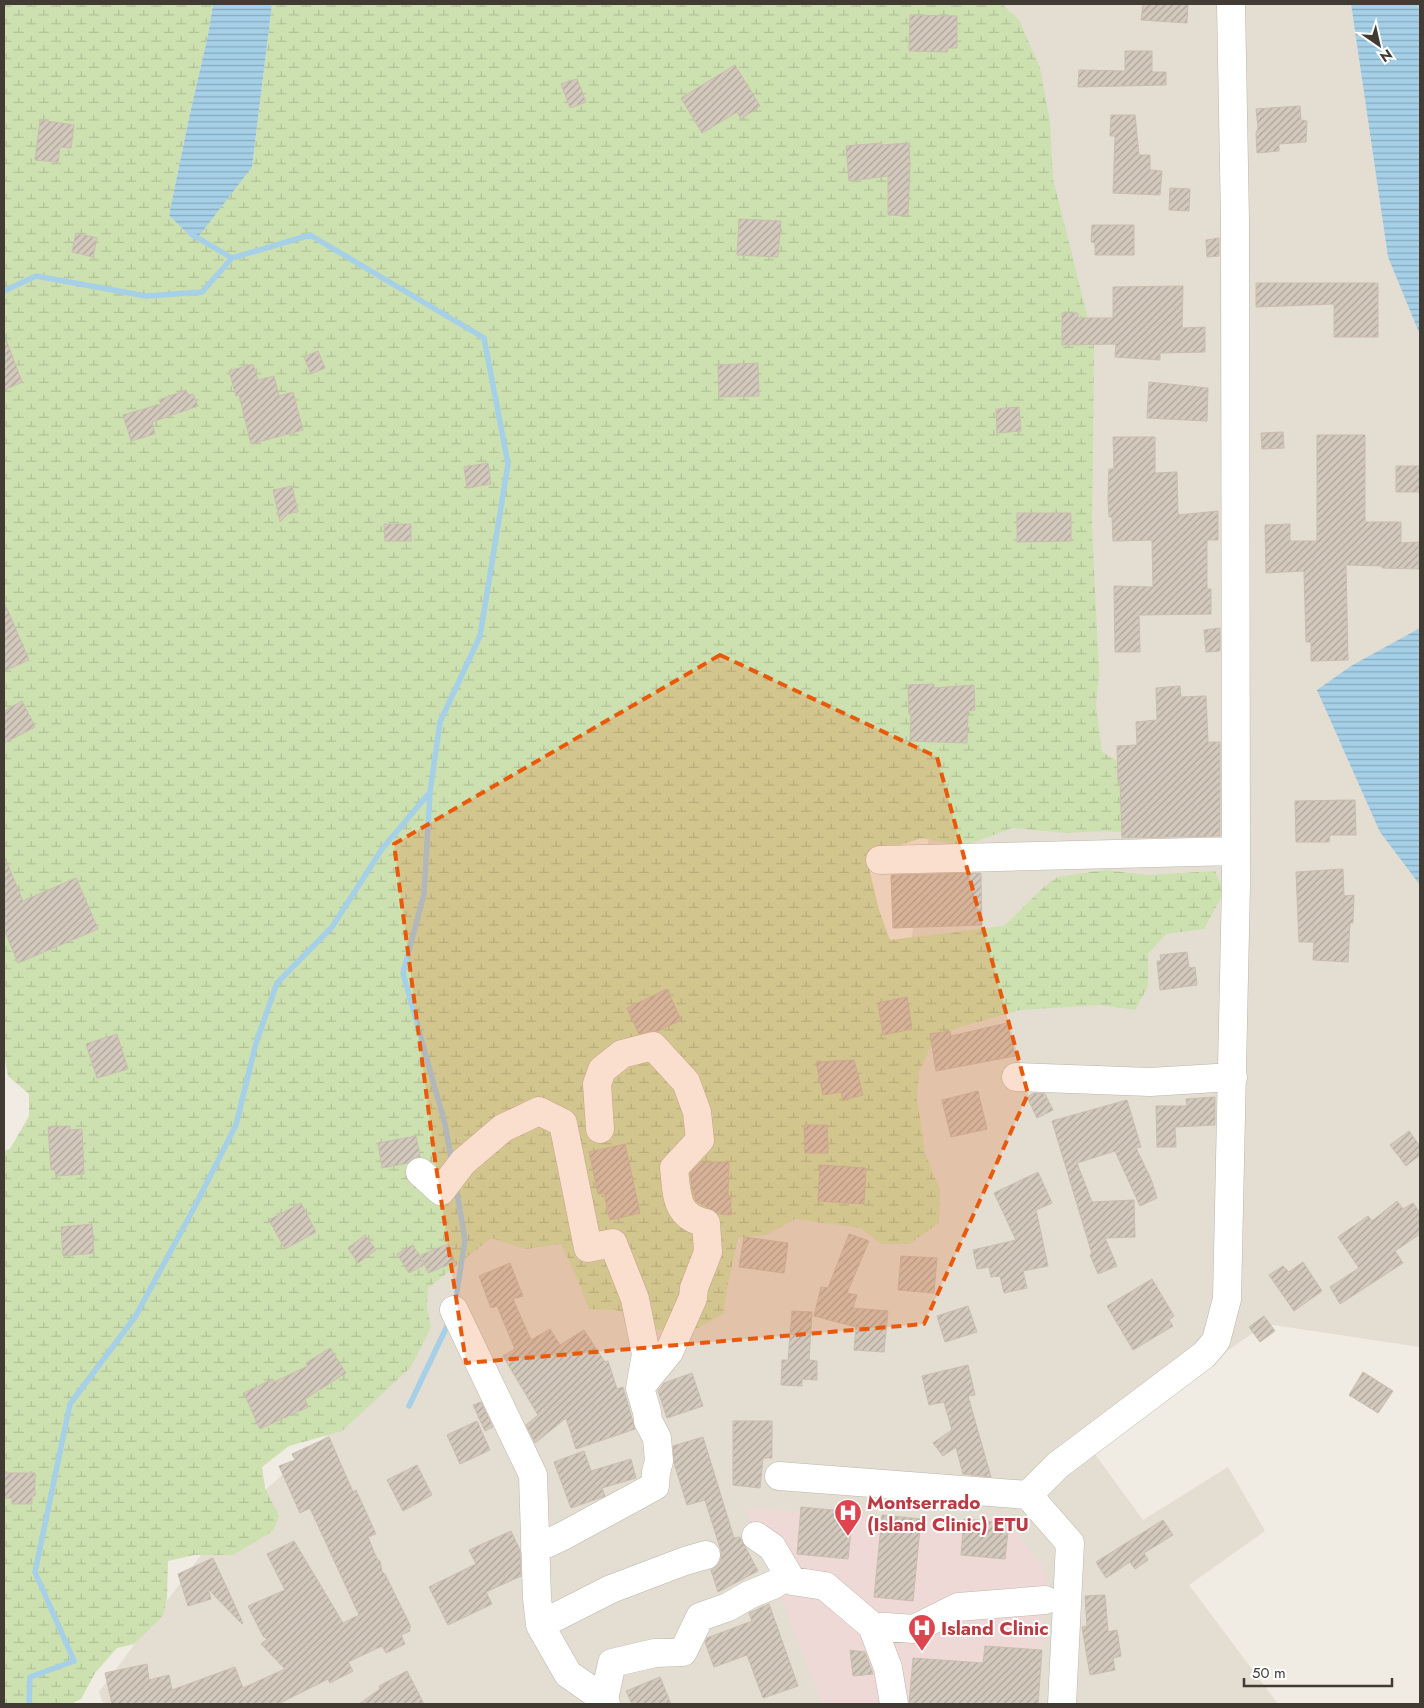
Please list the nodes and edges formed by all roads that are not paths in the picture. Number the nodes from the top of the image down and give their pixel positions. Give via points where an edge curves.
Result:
1 (1231, 4) edge
2 (1234, 851) junction
3 (880, 860) dead end
4 (1016, 1077) dead end
5 (1232, 1077) junction
6 (600, 1130) dead end
7 (420, 1172) dead end
8 (454, 1310) dead end
9 (640, 1388) junction
10 (779, 1476) dead end
11 (1028, 1495) junction
12 (756, 1536) dead end
13 (535, 1548) junction
14 (706, 1555) dead end
15 (775, 1584) dead end
16 (1045, 1600) dead end
17 (540, 1625) junction
18 (872, 1626) junction
19 (605, 1702) edge
20 (894, 1704) edge
21 (1062, 1704) edge

1 - 2 street via 1235,220
2 - 3 street
2 - 5 street
4 - 5 street via 1150,1082
5 - 11 street via 1227,1299 1216,1341 1204,1355 1058,1465
6 - 9 street via 597,1084 602,1070 622,1054 654,1046 686,1082 696,1112 700,1140 674,1168 678,1203 689,1217 706,1223 708,1252 669,1352
7 - 9 street via 441,1191 462,1162 503,1128 539,1111 563,1123 588,1248 614,1243 635,1299 646,1354
8 - 13 street via 533,1475
9 - 13 street via 648,1421 657,1438 655,1486
10 - 11 street
11 - 21 street via 1070,1543
12 - 18 street via 772,1547 792,1581 825,1586
13 - 17 street
14 - 17 street via 611,1589
15 - 19 street via 728,1608 700,1617 684,1652 655,1653 612,1663
16 - 18 street via 958,1607 914,1629
17 - 19 street via 568,1674
18 - 20 street via 888,1668

